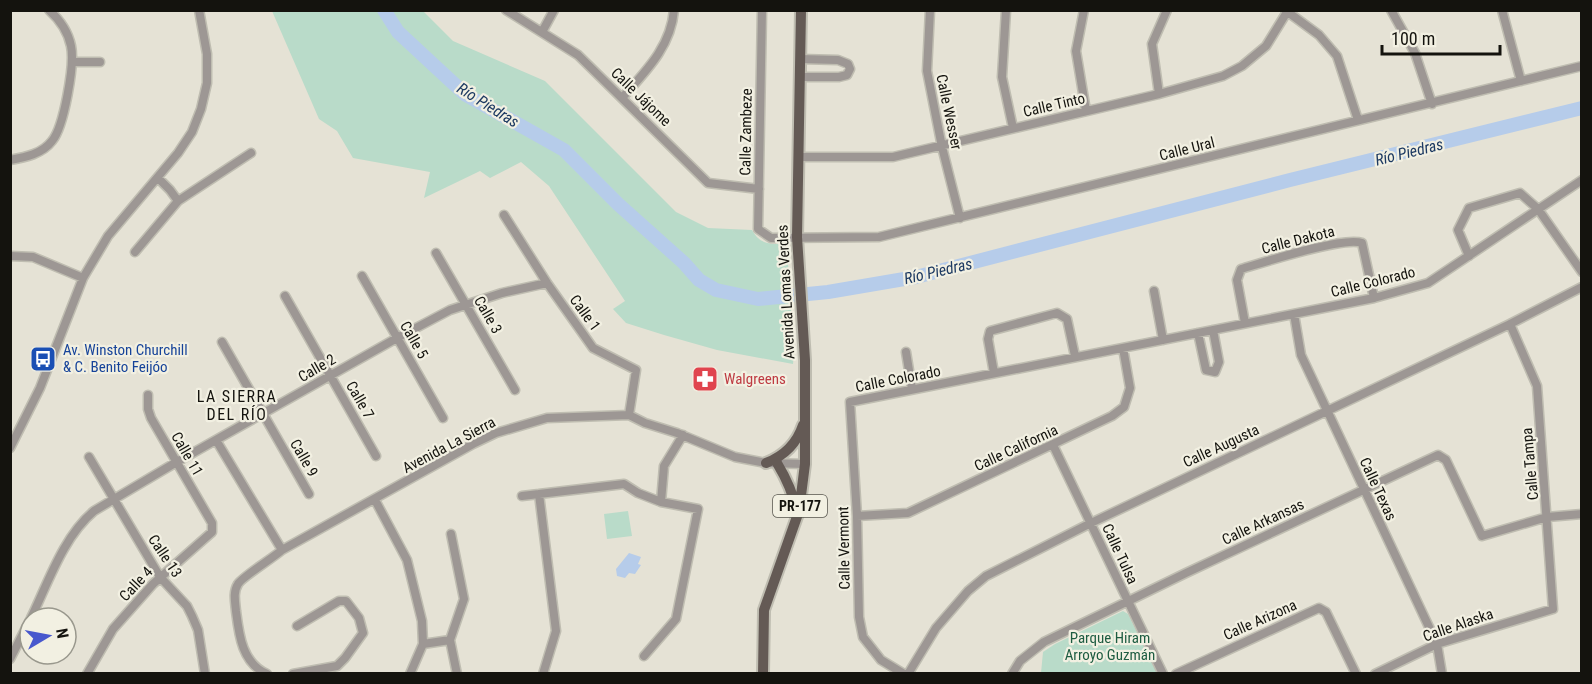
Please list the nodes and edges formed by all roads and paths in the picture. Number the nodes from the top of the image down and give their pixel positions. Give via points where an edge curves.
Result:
1 (49, 10) edge
2 (200, 10) edge
3 (506, 10) edge
4 (554, 10) edge
5 (674, 10) edge
6 (762, 10) edge
7 (801, 10) edge
8 (930, 10) edge
9 (1006, 10) edge
10 (1084, 10) edge
11 (1167, 10) edge
12 (1391, 10) edge
13 (1502, 10) edge
14 (1286, 11) edge
15 (542, 32) junction
16 (800, 59) junction
17 (72, 62) junction
18 (100, 62) dead end
19 (1581, 66) edge
20 (799, 77) junction
21 (1521, 81) junction
22 (1159, 94) junction
23 (622, 98) junction
24 (1431, 104) junction
25 (1086, 111) junction
26 (1358, 120) junction
27 (1014, 128) junction
28 (942, 147) junction
29 (251, 153) dead end
30 (798, 157) junction
31 (10, 160) edge
32 (158, 178) junction
33 (1581, 180) edge
34 (759, 189) junction
35 (178, 201) junction
36 (1538, 209) junction
37 (504, 215) dead end
38 (960, 218) junction
39 (781, 237) joint
40 (797, 237) junction
41 (135, 252) dead end
42 (436, 253) dead end
43 (10, 256) edge
44 (1469, 256) junction
45 (1581, 272) edge
46 (362, 276) dead end
47 (83, 278) junction
48 (547, 284) junction
49 (1581, 287) edge
50 (1154, 291) dead end
51 (285, 296) dead end
52 (1374, 298) junction
53 (466, 304) junction
54 (1294, 314) junction
55 (1245, 323) junction
56 (1510, 324) junction
57 (1213, 330) junction
58 (1198, 333) junction
59 (397, 338) junction
60 (1163, 340) junction
61 (222, 342) dead end
62 (1123, 348) junction
63 (906, 352) dead end
64 (1075, 356) junction
65 (994, 373) junction
66 (330, 376) junction
67 (912, 389) junction
68 (515, 390) dead end
69 (148, 395) dead end
70 (850, 402) joint
71 (1326, 410) junction
72 (263, 414) junction
73 (629, 415) junction
74 (443, 418) dead end
75 (805, 422) junction
76 (683, 435) junction
77 (216, 440) junction
78 (1053, 445) junction
79 (10, 447) edge
80 (376, 456) dead end
81 (89, 457) dead end
82 (176, 463) junction
83 (771, 463) junction
84 (805, 464) junction
85 (1364, 489) junction
86 (309, 494) dead end
87 (539, 494) junction
88 (522, 496) dead end
89 (114, 499) junction
90 (375, 501) junction
91 (661, 502) junction
92 (1581, 514) edge
93 (857, 516) junction
94 (797, 517) junction
95 (1547, 517) junction
96 (212, 523) joint
97 (1091, 523) junction
98 (451, 534) dead end
99 (282, 550) junction
100 (160, 577) junction
101 (1128, 601) junction
102 (36, 606) edge
103 (1553, 609) joint
104 (297, 626) dead end
105 (450, 640) junction
106 (18, 643) edge
107 (423, 644) junction
108 (1437, 644) junction
109 (644, 656) dead end
110 (10, 659) edge
111 (87, 674) edge
112 (205, 674) edge
113 (267, 674) edge
114 (293, 674) edge
115 (410, 674) edge
116 (457, 674) edge
117 (543, 674) edge
118 (763, 674) edge
119 (906, 674) edge
120 (1012, 674) edge
121 (1163, 674) edge
122 (1176, 674) edge
123 (1356, 674) edge
124 (1375, 674) edge
125 (1443, 674) edge

1 - 17 street via 65,28
2 - 32 street via 207,54 206,92 192,132
3 - 15 street, Calle Jájome
4 - 15 street
5 - 23 street via 656,60
6 - 34 street, Calle Zambeze
7 - 16 main road, Avenida Lomas Verdes / PR-177
8 - 28 street, Calle Wesser via 927,71
9 - 27 street via 1002,76
10 - 25 street via 1076,51
11 - 22 street via 1152,44
12 - 24 street via 1415,53
13 - 21 street
14 - 22 street, Calle Tinto via 1266,46 1242,66 1222,76
14 - 26 street via 1319,35 1337,56
15 - 23 street, Calle Jájome via 578,55
16 - 20 main road, Avenida Lomas Verdes / PR-177
16 - 20 street via 838,60 848,64 849,69 847,75 839,77
17 - 18 street
17 - 31 street via 59,132 38,153
19 - 21 street, Calle Ural
20 - 30 main road, Avenida Lomas Verdes / PR-177
21 - 24 street, Calle Ural
22 - 25 street, Calle Tinto
23 - 34 street, Calle Jájome via 708,183
24 - 26 street, Calle Ural
25 - 27 street, Calle Tinto
26 - 38 street, Calle Ural
27 - 28 street, Calle Tinto
28 - 30 street, Calle Tinto via 893,157
28 - 38 street, Calle Wesser
29 - 35 street
30 - 40 main road, Avenida Lomas Verdes / PR-177
32 - 35 street
32 - 47 street via 108,236
33 - 36 street, Calle Colorado
34 - 39 street, Calle Zambeze via 758,229 771,238
35 - 41 street
36 - 44 street, Calle Colorado
36 - 44 street via 1520,193 1468,208 1458,230
36 - 45 street
37 - 48 street, Calle 1
38 - 40 street, Calle Ural via 879,237
39 - 40 street, Calle Ural
40 - 75 main road, Avenida Lomas Verdes / PR-177
42 - 53 street, Calle 3
43 - 47 street via 33,257
44 - 52 street, Calle Colorado via 1428,283
46 - 59 street, Calle 5
47 - 79 street via 40,388
48 - 53 street, Calle 2
48 - 73 street, Calle 1 via 594,348 636,370
49 - 56 street, Calle Augusta
50 - 60 street
51 - 66 street, Calle 7
52 - 54 street, Calle Colorado
52 - 55 street, Calle Dakota via 1362,243 1327,246 1241,269 1237,280
53 - 59 street, Calle 2
53 - 68 street, Calle 3
54 - 55 street, Calle Colorado
54 - 71 street, Calle Texas via 1301,355
55 - 57 street, Calle Colorado
56 - 71 street, Calle Augusta
56 - 95 street, Calle Tampa via 1537,386
57 - 58 street, Calle Colorado
57 - 58 street via 1219,362 1215,372 1206,369
58 - 60 street, Calle Colorado
59 - 66 street, Calle 2
59 - 74 street, Calle 5
60 - 62 street, Calle Colorado
61 - 72 street, Calle 9
62 - 64 street, Calle Colorado
62 - 78 street, Calle California via 1130,388 1124,407
63 - 67 street
64 - 65 street, Calle Colorado
64 - 65 street via 1067,319 1057,313 990,331 987,339
65 - 67 street, Calle Colorado
66 - 72 street, Calle 2
66 - 80 street, Calle 7
67 - 70 street, Calle Colorado
69 - 82 street, Calle 11 via 151,418
70 - 93 street, Calle Vermont
71 - 85 street, Calle Texas
71 - 97 street, Calle Augusta
72 - 77 street, Calle 2
72 - 86 street, Calle 9
73 - 76 street, Avenida La Sierra
73 - 90 street, Avenida La Sierra via 547,418 496,433
75 - 83 main road via 792,445
75 - 84 main road, Avenida Lomas Verdes / PR-177
76 - 83 street, Avenida La Sierra via 735,457
76 - 91 street via 664,466
77 - 82 street, Calle 2
77 - 99 street
78 - 93 street, Calle California via 908,513
78 - 97 street, Calle Tulsa
81 - 89 street, Calle 13
82 - 89 street, Calle 2
82 - 96 street, Calle 11
83 - 84 street, Avenida La Sierra
83 - 94 main road via 786,477
84 - 94 main road, Avenida Lomas Verdes / PR-177
85 - 95 street, Calle Arkansas via 1438,455 1446,460 1482,536
85 - 101 street, Calle Arkansas
85 - 108 street, Calle Texas
87 - 88 street
87 - 91 street via 624,484
87 - 117 street via 556,631
89 - 100 street, Calle 13
89 - 102 street, Calle 2 via 82,522
90 - 99 street, Avenida La Sierra
90 - 107 street via 407,560 422,621
91 - 109 street via 698,509 676,619
92 - 95 street
93 - 119 street, Calle Vermont via 859,618 863,637 882,660
94 - 118 main road, Avenida Lomas Verdes / PR-177 via 764,610
95 - 103 street, Calle Tampa
96 - 100 street, Calle 4 via 208,537
97 - 101 street, Calle Tulsa
97 - 119 street, Calle Augusta via 986,576 936,628
98 - 105 street via 464,599
99 - 113 street, Avenida La Sierra via 241,579 234,597 243,648
100 - 111 street, Calle 4 via 113,629
100 - 112 street, Calle 13 via 192,616
101 - 120 street, Calle Arkansas via 1044,642 1020,661
101 - 121 street, Calle Tulsa
103 - 108 street, Calle Alaska
104 - 114 street via 345,601 359,618 363,633 337,666
105 - 107 street
105 - 116 street
106 - 110 street, Calle 2
107 - 115 street
108 - 124 street, Calle Alaska
108 - 125 street, Calle Texas
122 - 123 street, Calle Arizona via 1319,608 1326,612

